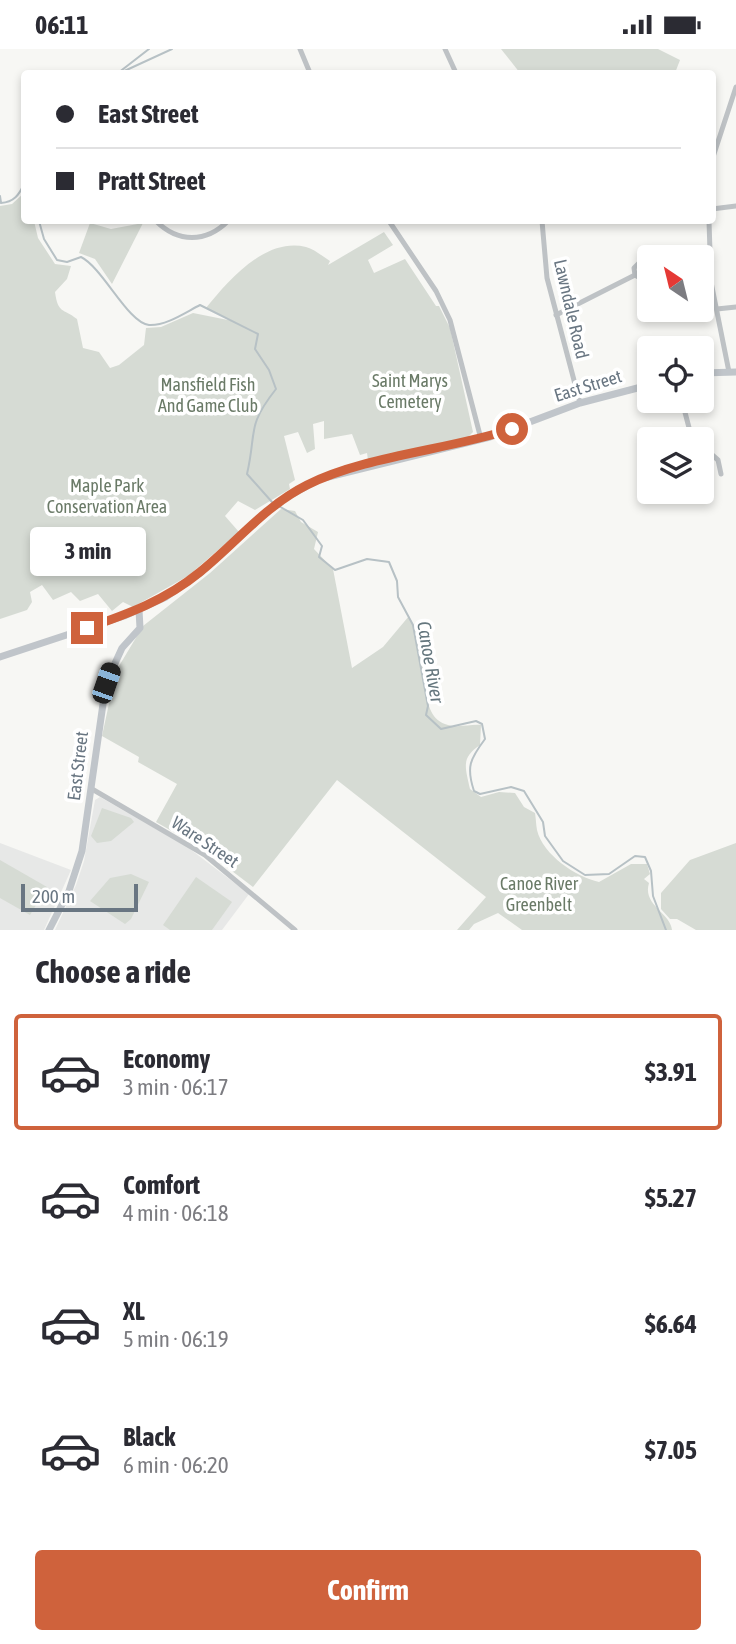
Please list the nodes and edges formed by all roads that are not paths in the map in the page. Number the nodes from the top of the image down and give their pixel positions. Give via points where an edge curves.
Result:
1 (300, 49) edge
2 (445, 49) edge
3 (309, 70) edge
4 (455, 70) edge
5 (736, 87) edge
6 (716, 148) edge
7 (736, 206) edge
8 (716, 208) edge
9 (159, 224) edge
10 (223, 224) edge
11 (391, 224) edge
12 (542, 224) edge
13 (709, 224) edge
14 (637, 266) edge
15 (635, 275) joint
16 (736, 307) edge
17 (717, 309) junction
18 (556, 316) junction
19 (732, 372) edge
20 (714, 373) edge
21 (637, 387) edge
22 (580, 403) junction
23 (481, 439) junction
24 (714, 456) edge
25 (721, 474) dead end
26 (139, 610) junction
27 (0, 657) edge
28 (92, 789) junction
29 (49, 930) edge
30 (295, 930) edge

1 - 3 street
2 - 4 street
5 - 6 street
7 - 8 street
9 - 10 street via 184,238 206,235
11 - 23 street via 450,320
12 - 18 street, Lawndale Road via 545,269
13 - 17 street via 710,272
14 - 15 street
15 - 18 street
16 - 17 street
17 - 19 street
18 - 22 street, Lawndale Road
19 - 20 main road
21 - 22 main road, East Street
22 - 23 main road, East Street
23 - 26 main road, East Street via 335,473 306,485 275,504 205,568 166,597
24 - 25 street
26 - 27 main road, East Street
26 - 28 main road, East Street via 140,628 119,654 106,683
28 - 29 main road, East Street via 82,851
28 - 30 street, Ware Street via 205,856

